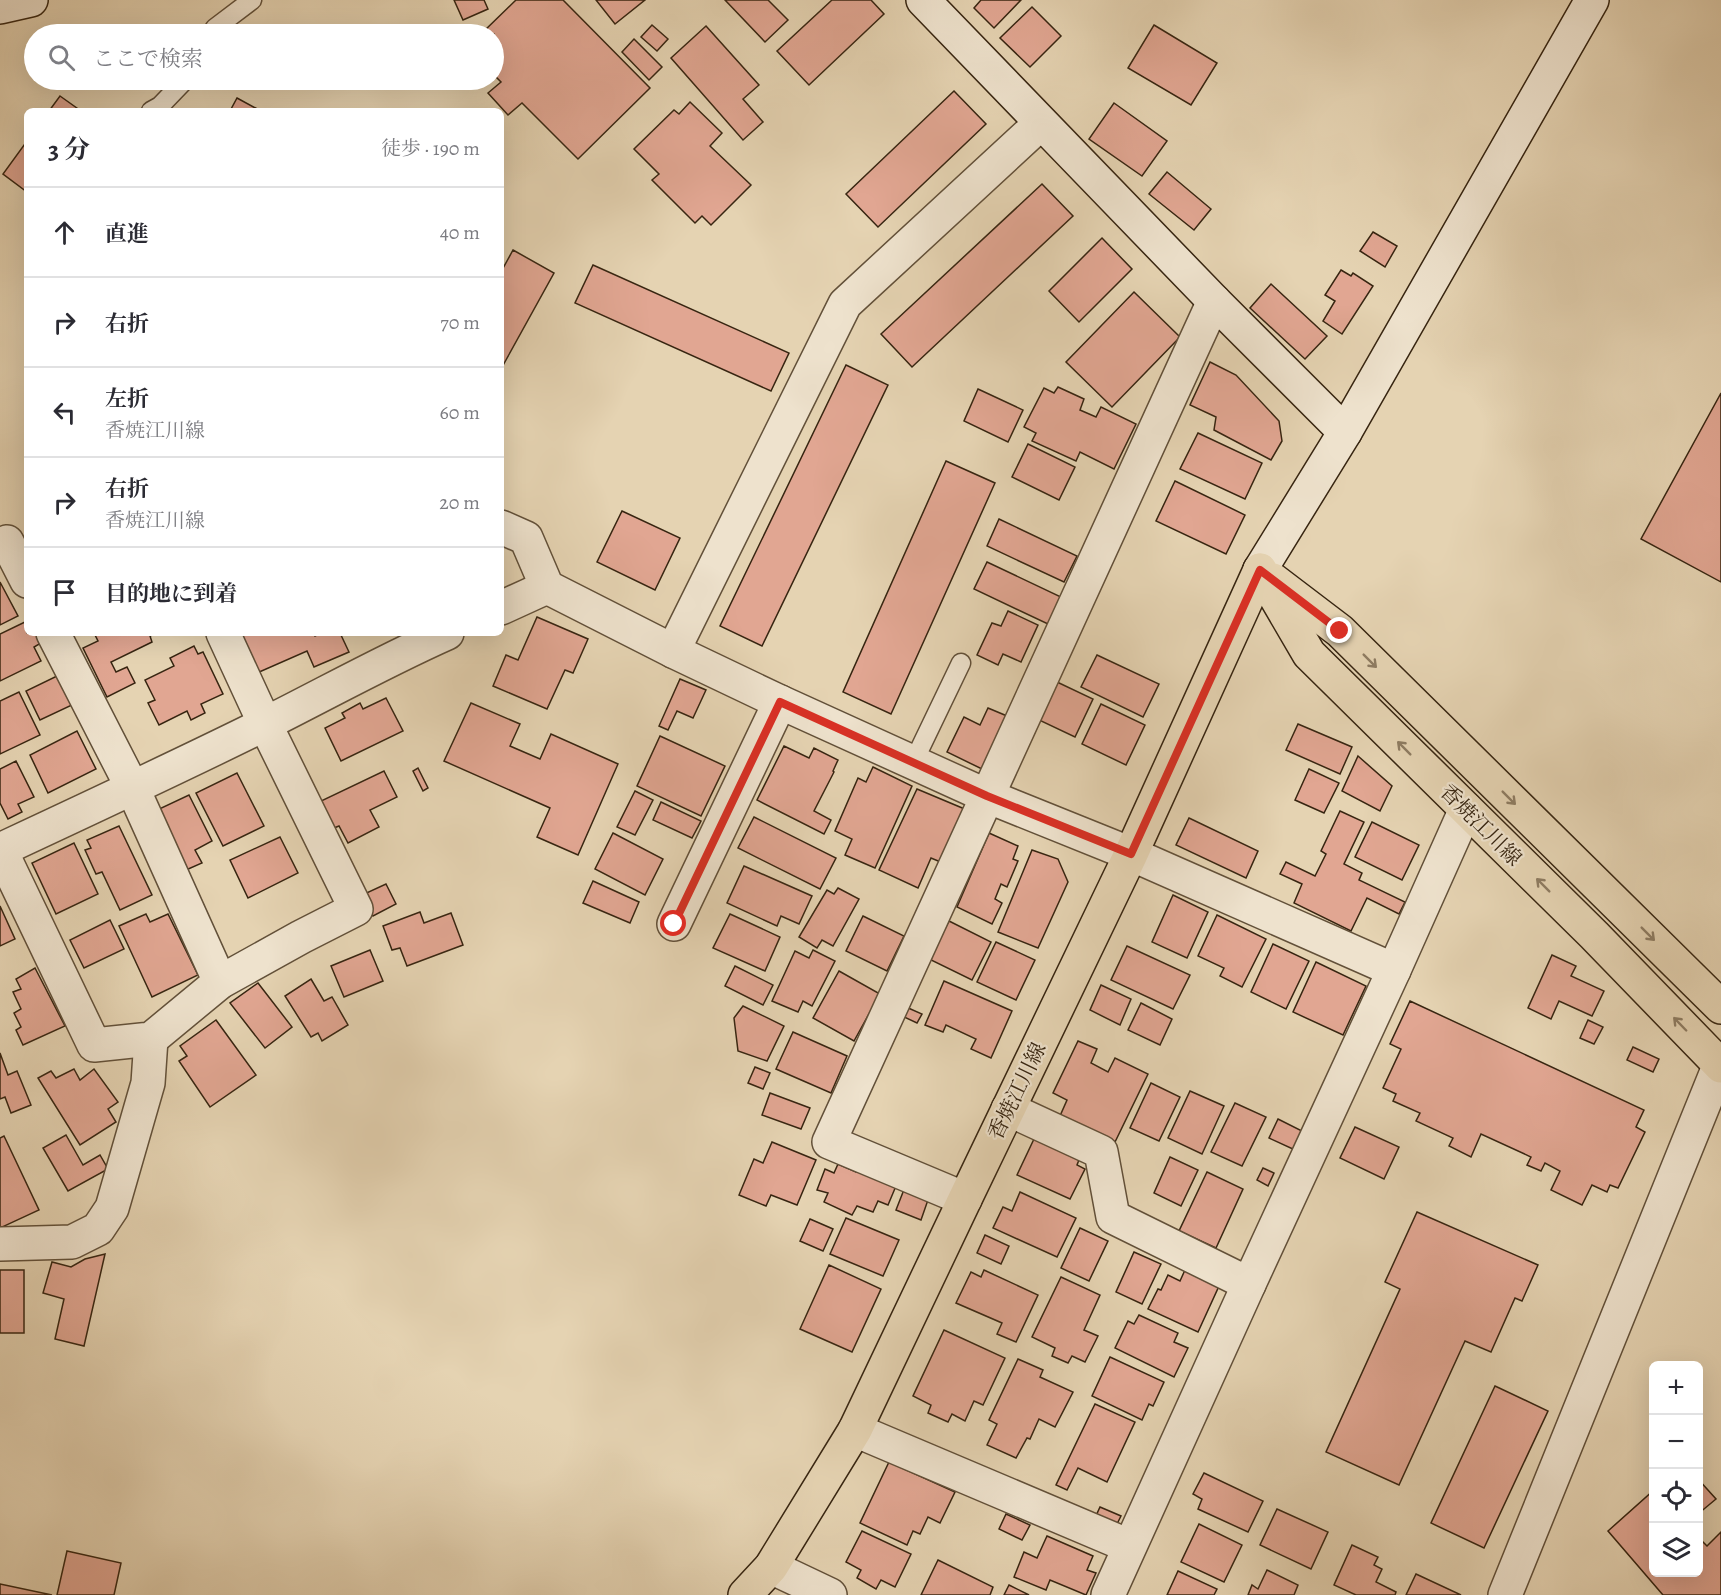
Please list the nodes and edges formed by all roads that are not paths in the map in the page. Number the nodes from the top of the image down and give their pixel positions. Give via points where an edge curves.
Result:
1 (31, 0) edge
2 (252, 0) edge
3 (923, 0) edge
4 (1592, 0) edge
5 (0, 6) edge
6 (220, 24) edge
7 (175, 90) edge
8 (157, 108) edge
9 (1041, 123) junction
10 (1214, 301) junction
11 (1345, 432) junction
12 (504, 528) edge
13 (11, 539) edge
14 (1260, 570) junction
15 (24, 573) edge
16 (547, 587) junction
17 (504, 607) edge
18 (55, 636) edge
19 (224, 636) edge
20 (432, 636) edge
21 (389, 645) edge
22 (673, 651) junction
23 (961, 663) dead end
24 (780, 702) junction
25 (265, 724) junction
26 (913, 763) junction
27 (133, 789) junction
28 (987, 796) junction
29 (1466, 809) junction
30 (0, 850) edge
31 (1131, 854) junction
32 (674, 924) dead end
33 (1394, 970) junction
34 (220, 982) junction
35 (1721, 1006) edge
36 (151, 1039) junction
37 (1720, 1065) edge
38 (1008, 1109) junction
39 (964, 1199) junction
40 (0, 1244) edge
41 (1249, 1284) junction
42 (855, 1430) junction
43 (1129, 1546) junction
44 (771, 1567) junction
45 (745, 1595) edge
46 (830, 1595) edge
47 (1108, 1595) edge
48 (1505, 1595) edge

1 - 5 street
2 - 6 lane
3 - 9 street
4 - 11 street
7 - 8 lane
9 - 10 street
9 - 22 street via 845,304
10 - 11 street
10 - 28 street
11 - 14 street
12 - 16 street via 526,538
13 - 15 street
29 -> 14 main road, 香焼江川線 via 1309,654
14 - 31 main road, 香焼江川線
14 -> 35 main road, 香焼江川線 via 1340,631
16 - 17 street
16 - 22 street
18 - 27 street
19 - 25 street
20 - 21 street
21 - 25 street
22 - 24 street
23 - 26 lane
24 - 26 street
24 - 32 street
25 - 27 street
25 - 34 street via 356,909
26 - 28 street
27 - 30 street
27 - 34 street
28 - 31 street
28 - 39 street via 829,1142
29 - 33 street
37 -> 29 main road, 香焼江川線
30 - 36 street via 94,1045
31 - 33 street
31 - 38 main road, 香焼江川線
33 - 41 street
34 - 36 street
36 - 40 street via 148,1083 112,1208 98,1229 72,1242
37 - 48 street
38 - 39 main road, 香焼江川線
38 - 41 street via 1101,1152 1113,1217
39 - 42 main road, 香焼江川線
41 - 43 street
42 - 43 street
42 - 44 main road, 香焼江川線
43 - 47 street
44 - 45 main road, 香焼江川線
44 - 46 street

